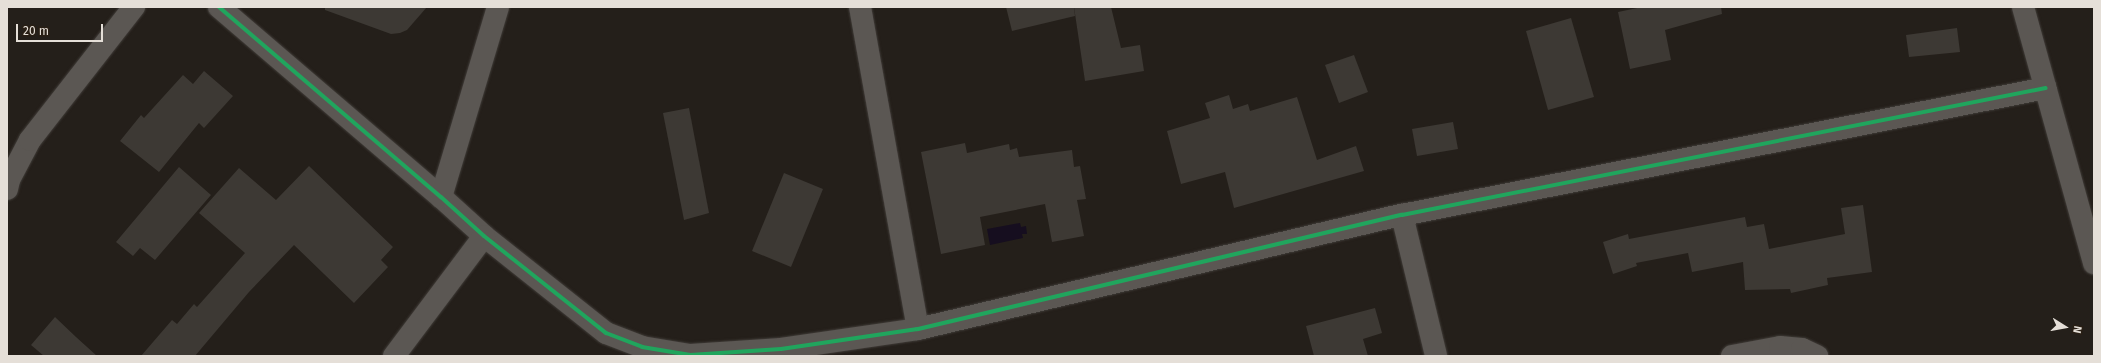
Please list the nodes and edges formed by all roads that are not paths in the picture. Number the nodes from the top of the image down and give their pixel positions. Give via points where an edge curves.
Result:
1 (134, 7) edge
2 (219, 7) edge
3 (498, 7) edge
4 (860, 7) edge
5 (2023, 7) edge
6 (2046, 88) junction
7 (7, 188) edge
8 (441, 197) junction
9 (1402, 215) junction
10 (484, 236) junction
11 (2094, 263) edge
12 (918, 329) junction
13 (854, 348) edge
14 (394, 356) edge
15 (1436, 356) edge
16 (1732, 356) edge
17 (1817, 356) edge

1 - 7 street via 30,140
2 - 8 street
3 - 8 street
4 - 12 street
5 - 6 street
6 - 9 street
6 - 11 street
8 - 10 street
9 - 12 street
9 - 15 street
10 - 13 street via 606,333 642,347 690,355 781,349
10 - 14 street
12 - 13 street
16 - 17 street via 1780,347 1802,349

